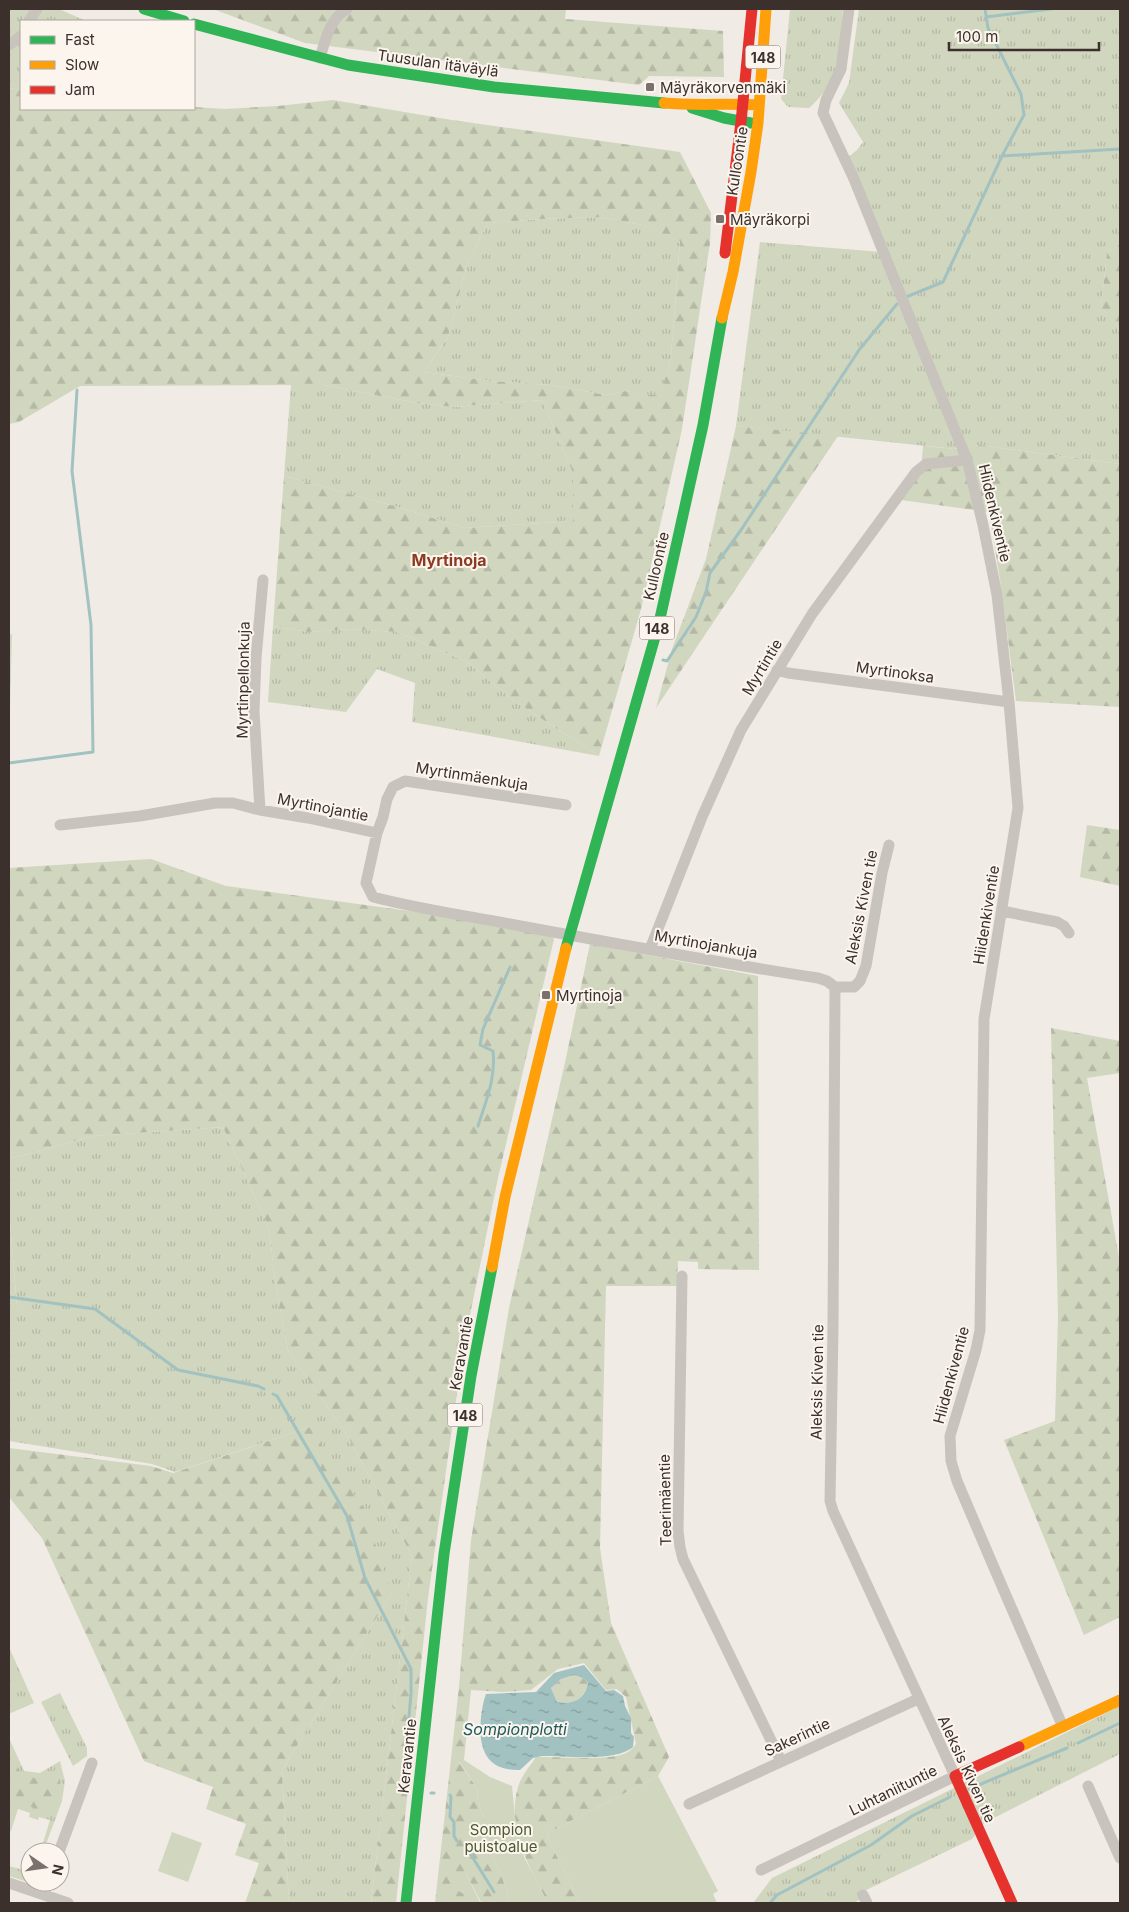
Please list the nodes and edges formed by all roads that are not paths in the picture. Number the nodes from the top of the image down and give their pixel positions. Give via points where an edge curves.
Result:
1 (144, 9) edge
2 (347, 9) edge
3 (752, 9) edge
4 (766, 9) edge
5 (849, 9) edge
6 (181, 20) edge
7 (195, 24) edge
8 (20, 37) edge
9 (9, 45) edge
10 (320, 58) junction
11 (743, 104) junction
12 (682, 105) junction
13 (759, 105) junction
14 (741, 122) junction
15 (758, 123) junction
16 (722, 316) junction
17 (967, 460) junction
18 (263, 580) dead end
19 (777, 670) junction
20 (1009, 702) junction
21 (566, 805) dead end
22 (260, 810) junction
23 (60, 825) dead end
24 (377, 832) junction
25 (889, 845) dead end
26 (1002, 911) junction
27 (1069, 933) dead end
28 (569, 935) junction
29 (650, 949) junction
30 (835, 987) junction
31 (682, 1276) dead end
32 (918, 1699) junction
33 (1120, 1700) edge
34 (1063, 1727) junction
35 (781, 1761) junction
36 (92, 1763) dead end
37 (955, 1776) junction
38 (1088, 1786) dead end
39 (689, 1804) dead end
40 (63, 1842) edge
41 (1120, 1858) edge
42 (761, 1870) dead end
43 (9, 1883) edge
44 (44, 1894) joint
45 (68, 1903) edge
46 (406, 1903) edge
47 (1012, 1903) edge

1 - 6 main road
2 - 10 street via 340,13 326,36
3 - 11 main road, Kulloontie / 148
4 - 13 main road, Kulloontie / 148
5 - 17 street, Hiidenkiventie via 841,68 823,113 854,180
7 - 10 main road, Tuusulan itäväylä
8 - 9 street
10 - 12 main road, Tuusulan itäväylä via 494,87
11 - 12 main road, Tuusulan itäväylä
11 - 13 main road, Tuusulan itäväylä
11 - 14 main road, Kulloontie / 148
12 - 14 main road, Tuusulan itäväylä
13 - 15 main road, Kulloontie / 148
14 - 15 main road, Tuusulan itäväylä
14 - 16 main road, Kulloontie / 148 via 723,270
15 - 16 main road, Kulloontie / 148 via 733,272
16 - 28 main road, Kulloontie / 148 via 703,425 658,623
17 - 19 street, Myrtintie via 926,464 916,472 822,600
17 - 20 street, Hiidenkiventie via 997,595
18 - 22 street, Myrtinpellonkuja via 254,711
19 - 20 street, Myrtinoksa
19 - 29 street, Myrtintie via 734,745
20 - 26 street, Hiidenkiventie via 1018,808
21 - 24 street, Myrtinmäenkuja via 405,781 390,792
22 - 23 street, Myrtinojantie via 233,803 215,804
22 - 24 street, Myrtinojantie
24 - 28 street, Myrtinojantie via 366,883 373,897
25 - 30 street, Aleksis Kiven tie via 866,966 854,987
26 - 27 street via 1057,922
26 - 34 street, Hiidenkiventie via 984,1019 980,1330 950,1436 951,1461
28 - 29 street, Myrtinojankuja
28 - 46 main road, Keravantie / 148 via 505,1197 471,1376 444,1554
29 - 30 street, Myrtinojankuja via 699,960 818,978
30 - 32 street, Aleksis Kiven tie via 830,1501
31 - 35 street, Teerimäentie via 680,1547
32 - 35 street, Sakerintie
32 - 37 street, Aleksis Kiven tie
33 - 34 main road, Luhtaniituntie
34 - 37 main road, Luhtaniituntie
35 - 39 street, Sakerintie
36 - 40 street
37 - 42 street, Luhtaniituntie
37 - 47 main road, Aleksis Kiven tie
38 - 41 street
43 - 44 street
44 - 45 street

